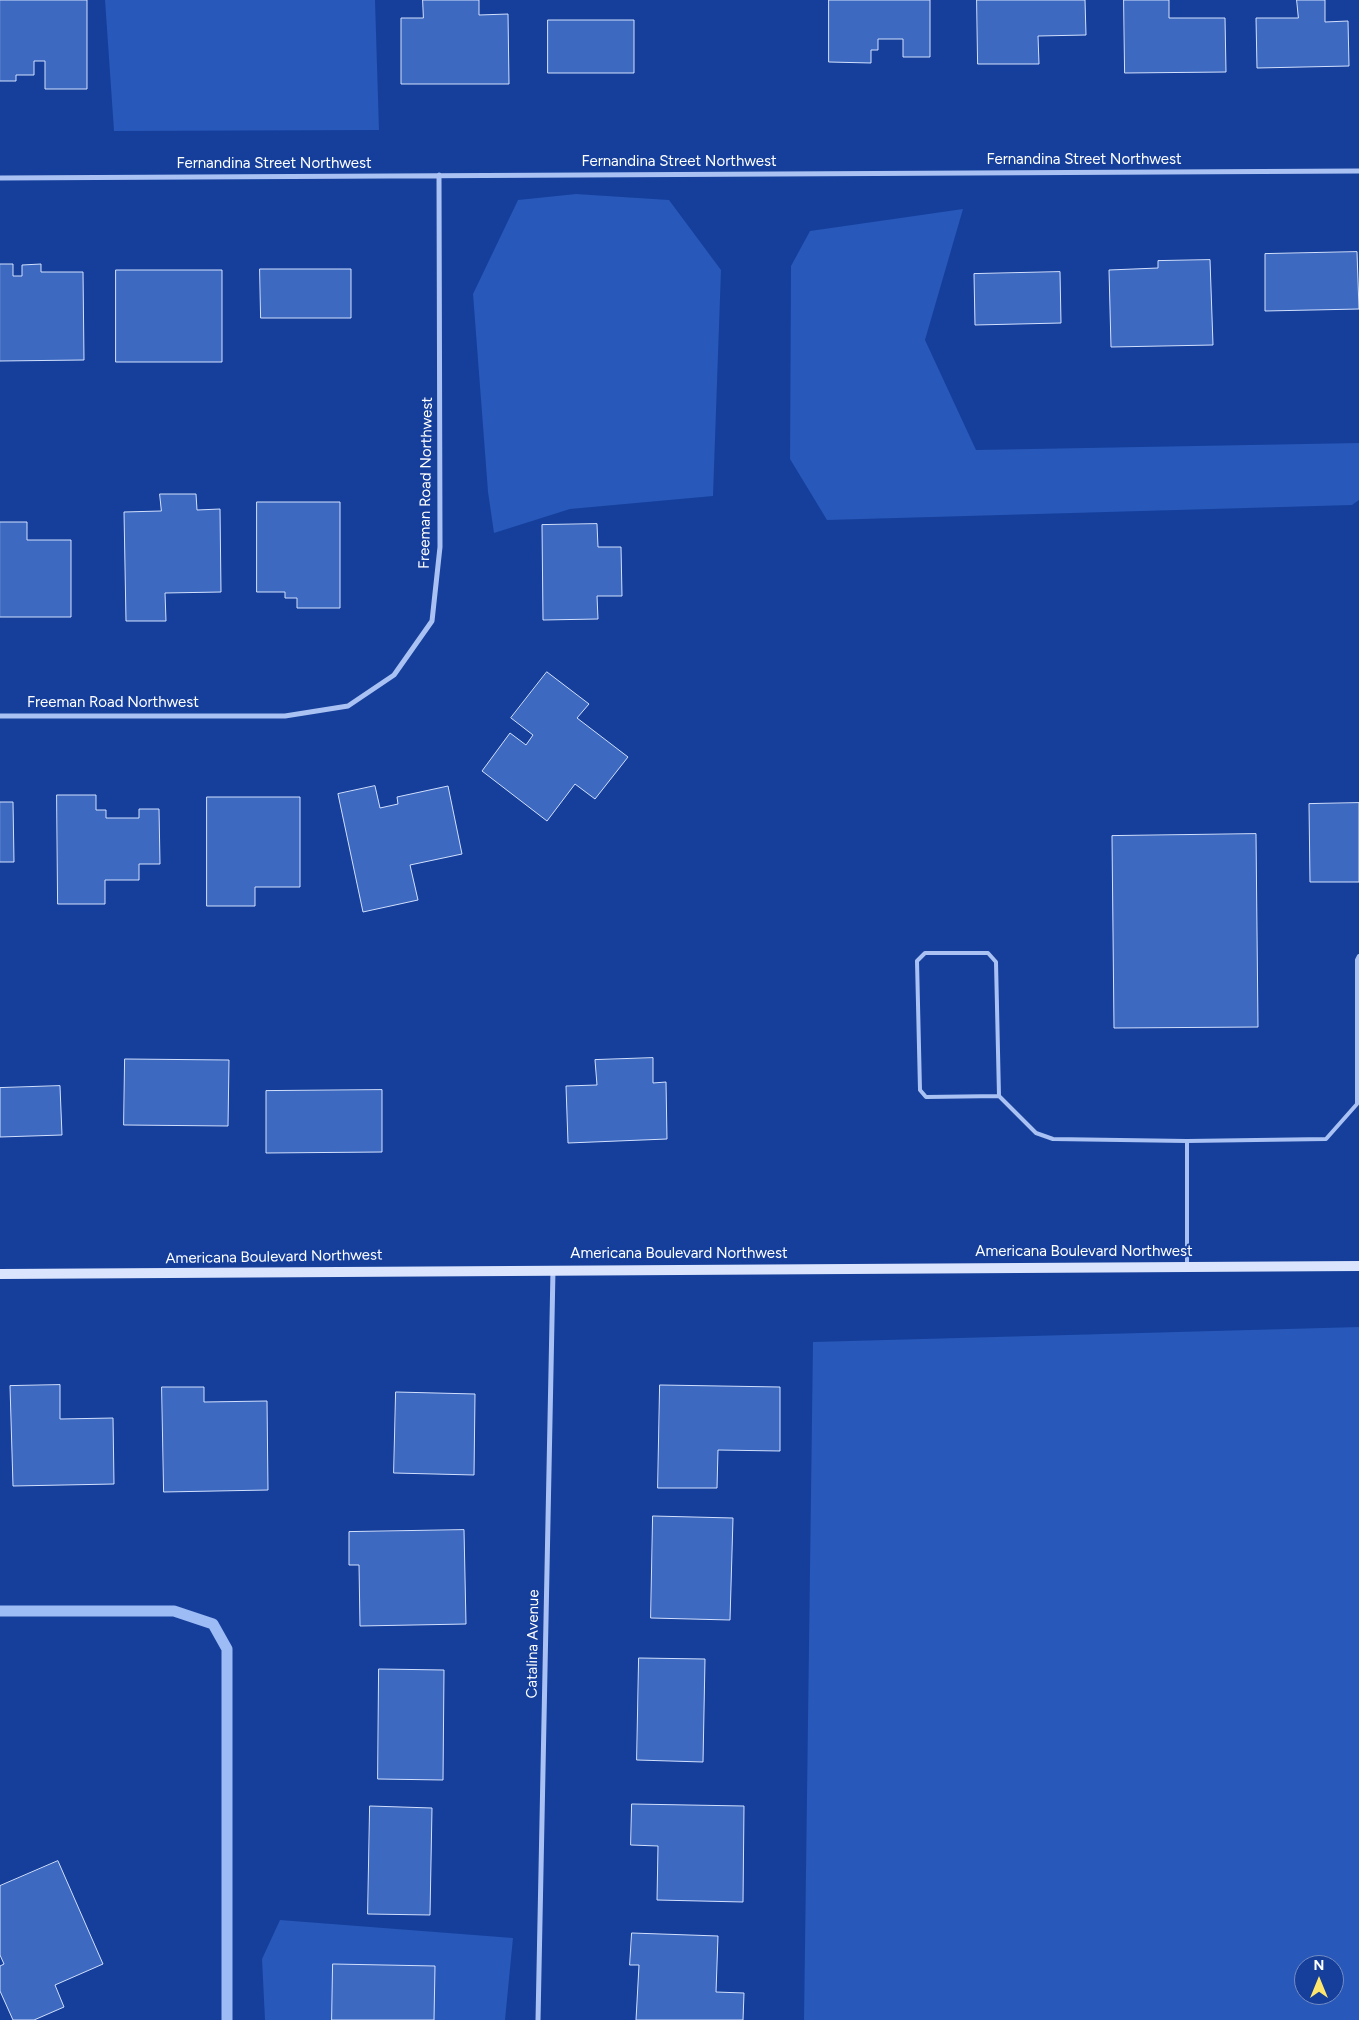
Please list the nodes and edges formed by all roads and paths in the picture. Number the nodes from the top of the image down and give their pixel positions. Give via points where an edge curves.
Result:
1 (1359, 171) edge
2 (438, 175) junction
3 (0, 178) edge
4 (0, 716) edge
5 (1359, 956) edge
6 (999, 1096) junction
7 (1358, 1104) edge
8 (1187, 1141) junction
9 (1187, 1266) junction
10 (1359, 1266) edge
11 (553, 1270) junction
12 (0, 1274) edge
13 (538, 2020) edge

1 - 2 street, Fernandina Street Northwest
2 - 3 street, Fernandina Street Northwest
2 - 4 street, Freeman Road Northwest via 440,548 432,621 394,675 348,706 284,716
5 - 7 lane
6 - 6 lane via 996,962 988,954 925,954 917,961 920,1090 926,1097
6 - 8 lane via 1036,1133 1053,1139
7 - 8 lane via 1326,1139
8 - 9 lane
9 - 10 street, Americana Boulevard Northwest
9 - 11 street, Americana Boulevard Northwest
11 - 12 street, Americana Boulevard Northwest
11 - 13 street, Catalina Avenue

